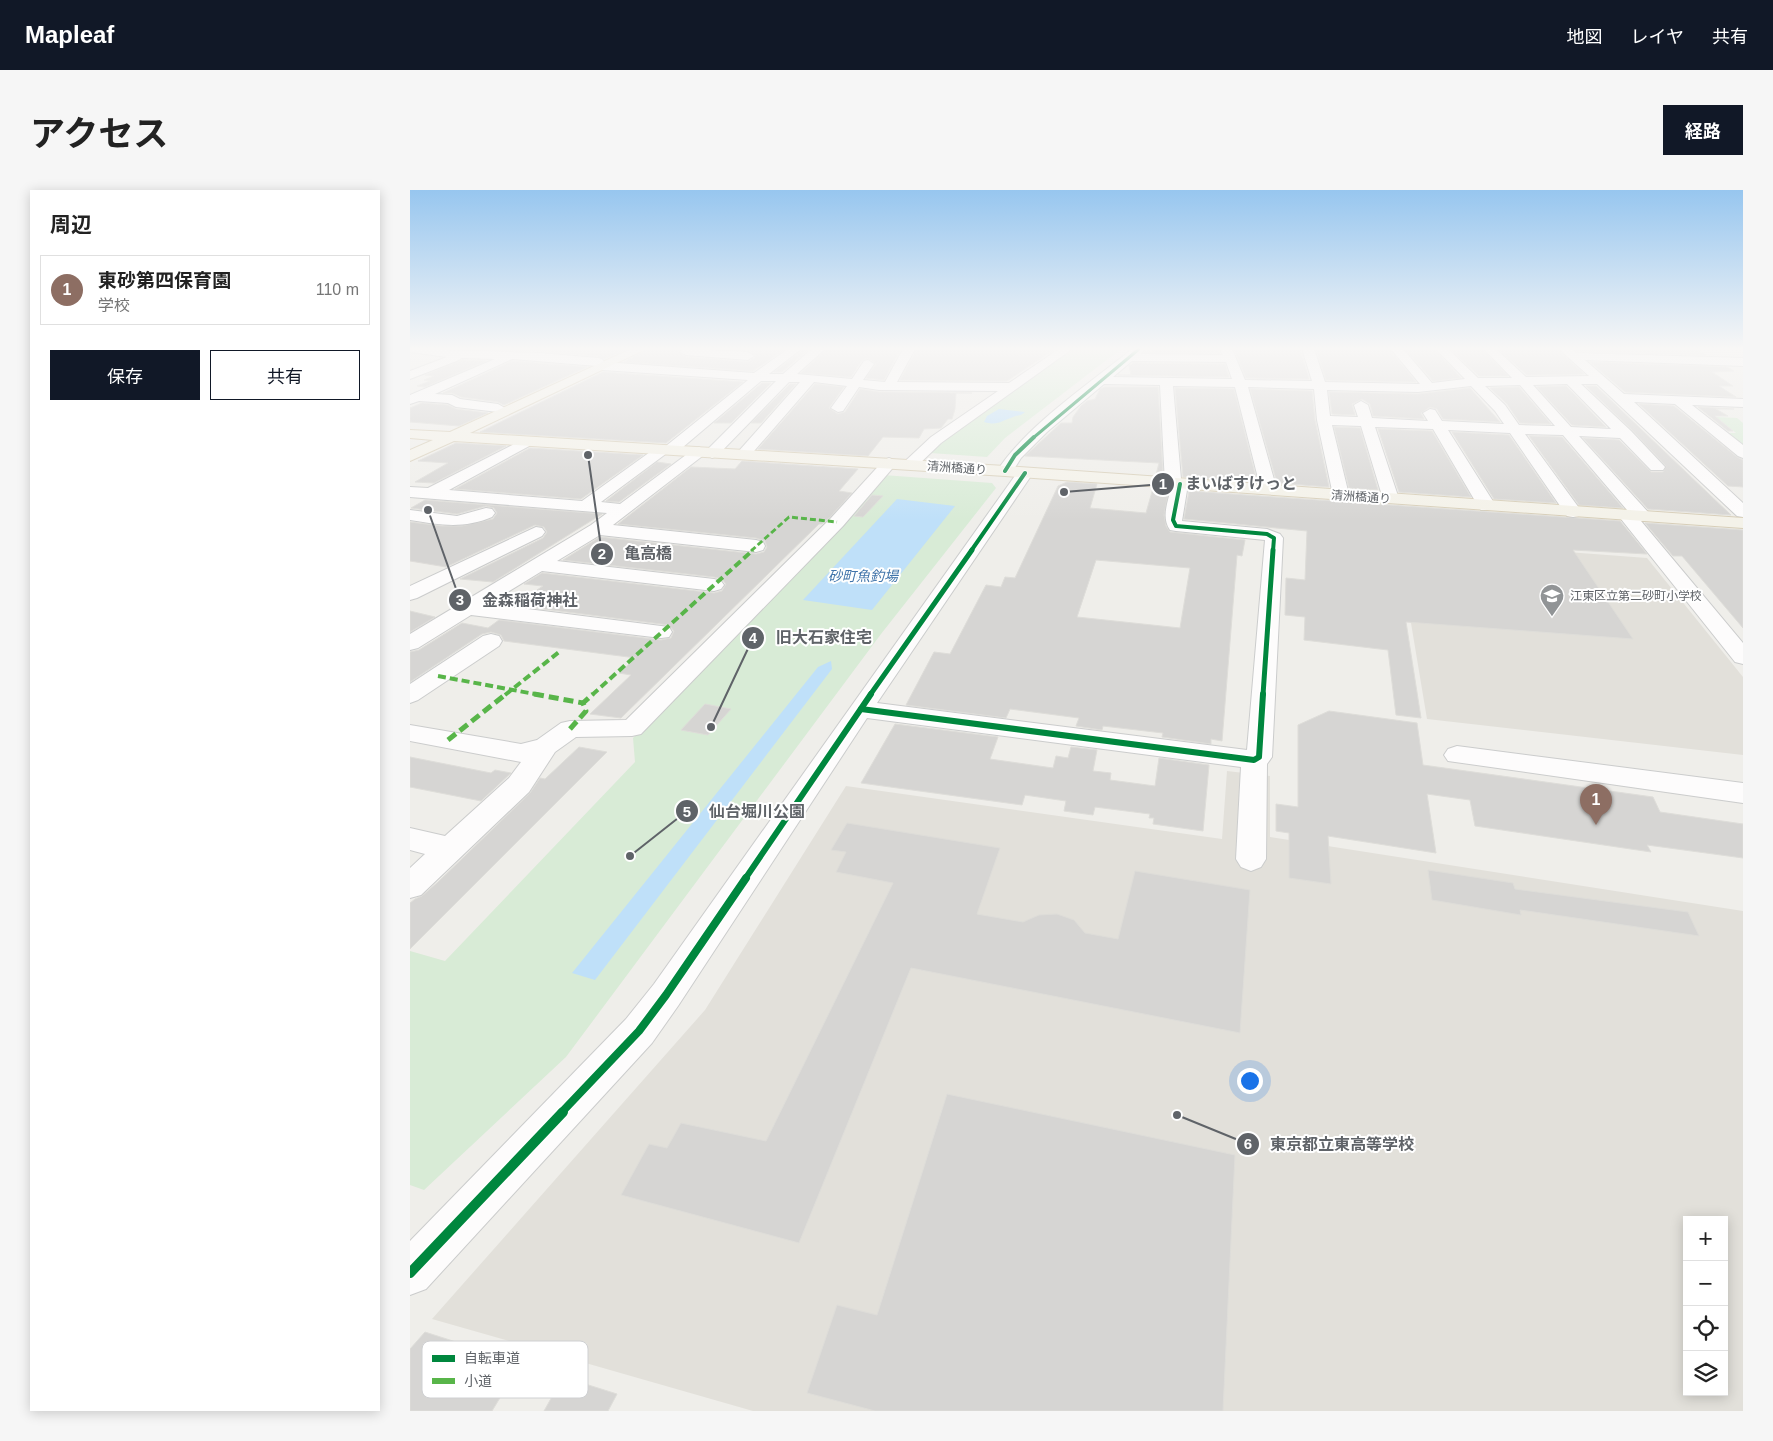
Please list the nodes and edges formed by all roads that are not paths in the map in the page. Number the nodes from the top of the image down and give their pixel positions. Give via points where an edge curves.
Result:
1 (481, 406) edge
2 (503, 406) edge
3 (515, 406) edge
4 (722, 406) edge
5 (755, 406) edge
6 (786, 406) edge
7 (983, 406) edge
8 (1070, 406) edge
9 (1168, 406) edge
10 (1246, 406) edge
11 (1322, 406) edge
12 (1361, 406) edge
13 (1430, 406) edge
14 (1498, 406) edge
15 (1545, 406) edge
16 (1597, 406) edge
17 (1630, 406) edge
18 (1686, 406) edge
19 (498, 408) junction
20 (1324, 420) junction
21 (1366, 422) junction
22 (1437, 425) junction
23 (1515, 429) junction
24 (1567, 431) junction
25 (410, 434) edge
26 (1626, 434) junction
27 (435, 436) junction
28 (452, 437) junction
29 (1670, 444) junction
30 (1689, 445) dead end
31 (527, 446) junction
32 (1708, 446) dead end
33 (410, 447) edge
34 (1740, 449) edge
35 (667, 450) junction
36 (705, 452) junction
37 (743, 455) junction
38 (410, 456) edge
39 (899, 464) junction
40 (1657, 467) dead end
41 (1015, 472) junction
42 (1176, 484) junction
43 (1269, 490) junction
44 (410, 492) edge
45 (430, 494) junction
46 (452, 496) junction
47 (1341, 496) junction
48 (1391, 499) junction
49 (585, 506) junction
50 (1487, 506) junction
51 (624, 509) junction
52 (1574, 512) junction
53 (1743, 512) edge
54 (486, 513) dead end
55 (410, 515) edge
56 (1635, 516) junction
57 (1743, 523) edge
58 (597, 529) junction
59 (536, 532) dead end
60 (756, 546) dead end
61 (539, 565) junction
62 (714, 585) dead end
63 (410, 594) edge
64 (468, 608) junction
65 (661, 632) dead end
66 (491, 641) dead end
67 (410, 643) edge
68 (1743, 657) edge
69 (410, 695) edge
70 (861, 708) junction
71 (410, 733) edge
72 (546, 746) junction
73 (1457, 755) dead end
74 (1254, 760) junction
75 (1743, 793) edge
76 (410, 839) edge
77 (450, 849) junction
78 (1251, 859) dead end
79 (410, 886) edge
80 (410, 1273) edge

1 - 19 street
2 - 19 main road
3 - 28 main road
4 - 35 street
5 - 36 street
6 - 37 street
7 - 39 street
8 - 41 street via 1015,455
9 - 42 street
10 - 43 street
11 - 20 street
12 - 21 street
13 - 22 street
14 - 23 street
15 - 24 street
16 - 26 street
17 - 29 street
18 - 34 street
19 - 27 main road
20 - 21 street
20 - 47 street
21 - 22 street
21 - 48 street
22 - 23 street
22 - 50 street
23 - 24 street
23 - 52 street
24 - 26 street
24 - 56 street
25 - 27 main road, 清洲橋通り
26 - 40 street
27 - 28 main road, 清洲橋通り
27 - 33 main road
28 - 31 main road, 清洲橋通り
28 - 38 main road
29 - 30 street
29 - 53 street
31 - 35 main road, 清洲橋通り
31 - 45 street
31 - 46 street
32 - 34 street
35 - 36 main road, 清洲橋通り
35 - 49 street
36 - 37 main road, 清洲橋通り
36 - 51 street
37 - 39 main road, 清洲橋通り
39 - 41 main road, 清洲橋通り
39 - 72 street via 632,728 570,729
41 - 42 main road, 清洲橋通り
41 - 70 street
42 - 43 main road, 清洲橋通り
42 - 74 street via 1173,520 1176,526 1267,534 1274,538 1259,757
43 - 47 main road, 清洲橋通り
44 - 45 street
45 - 46 street
46 - 49 street
47 - 48 main road, 清洲橋通り
48 - 50 main road, 清洲橋通り
49 - 51 street
50 - 52 main road, 清洲橋通り
51 - 58 street
52 - 56 main road, 清洲橋通り
54 - 55 street via 458,522
56 - 57 main road, 清洲橋通り
56 - 68 street
58 - 60 street
58 - 61 street
59 - 63 street
61 - 62 street
61 - 64 street
64 - 65 street
64 - 67 street
66 - 69 street
70 - 74 street
70 - 80 street via 639,1031
71 - 72 street via 521,753
72 - 77 street via 519,784
73 - 75 street
74 - 78 street
76 - 77 street
77 - 79 street

